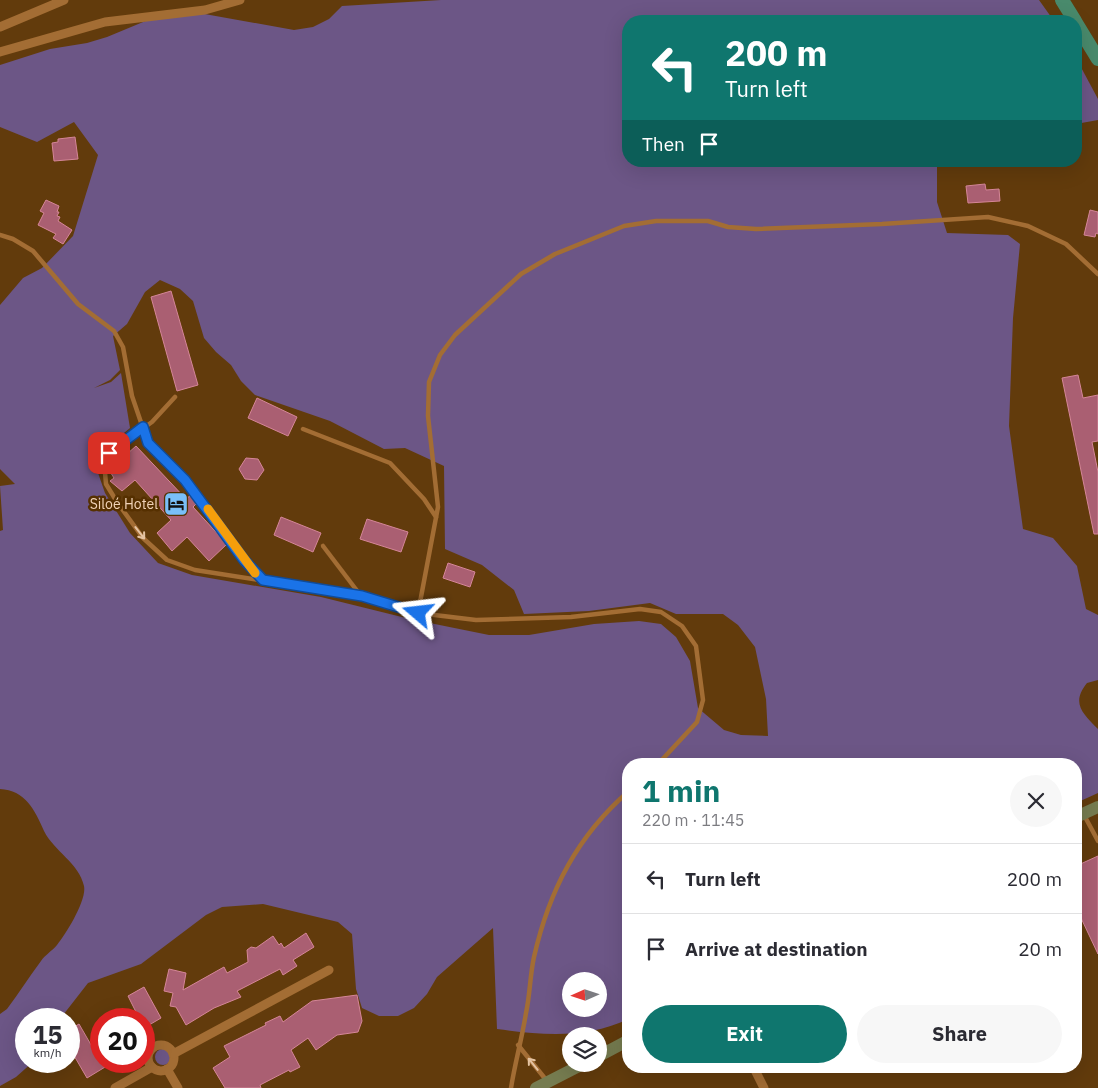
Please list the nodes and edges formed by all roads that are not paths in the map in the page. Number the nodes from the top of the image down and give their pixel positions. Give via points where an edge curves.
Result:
1 (64, 0) edge
2 (240, 0) edge
3 (1062, 0) edge
4 (1072, 15) edge
5 (0, 27) edge
6 (1082, 32) edge
7 (0, 52) edge
8 (1098, 59) edge
9 (0, 235) edge
10 (1098, 274) edge
11 (175, 397) dead end
12 (143, 427) junction
13 (303, 429) dead end
14 (436, 517) junction
15 (323, 546) dead end
16 (263, 580) junction
17 (362, 596) junction
18 (418, 613) junction
19 (664, 758) edge
20 (622, 797) edge
21 (1098, 807) edge
22 (1082, 815) edge
23 (1082, 819) edge
24 (1098, 841) edge
25 (329, 970) dead end
26 (622, 1044) edge
27 (518, 1045) junction
28 (155, 1047) edge
29 (607, 1052) edge
30 (173, 1054) junction
31 (155, 1069) edge
32 (167, 1069) junction
33 (567, 1072) edge
34 (141, 1073) edge
35 (756, 1073) edge
36 (548, 1082) junction
37 (115, 1088) edge
38 (178, 1088) edge
39 (511, 1088) edge
40 (536, 1088) edge
41 (764, 1088) edge

1 - 5 street
2 - 7 street via 205,10 105,22
3 - 4 main road
6 - 8 main road
9 - 12 lane via 33,251 78,304 114,331 123,347 132,396
10 - 14 lane via 1066,244 1028,226 988,217 756,229 688,219 624,226 599,234 521,274 455,335 440,355 429,382 428,416 437,483
11 - 12 lane via 152,422
12 - 16 lane via 148,443 185,480 244,560
12 -> 16 lane via 109,453 103,470 106,484 143,538 175,563 224,576
13 - 14 lane via 390,463 424,499
14 - 18 lane
15 - 17 lane
16 - 17 lane
17 - 18 lane
18 - 19 lane via 476,620 510,620 640,609 662,612 676,620 696,646 703,700 697,722
20 - 27 lane via 607,810 577,849 551,897 534,958
21 - 22 street
23 - 24 lane
25 - 30 street
26 - 29 street
36 -> 27 lane
27 - 39 lane
28 - 30 street via 164,1045
30 - 32 street via 173,1062
31 - 32 street
32 - 38 street
33 - 36 street
34 - 37 street
35 - 41 street
36 - 40 street

